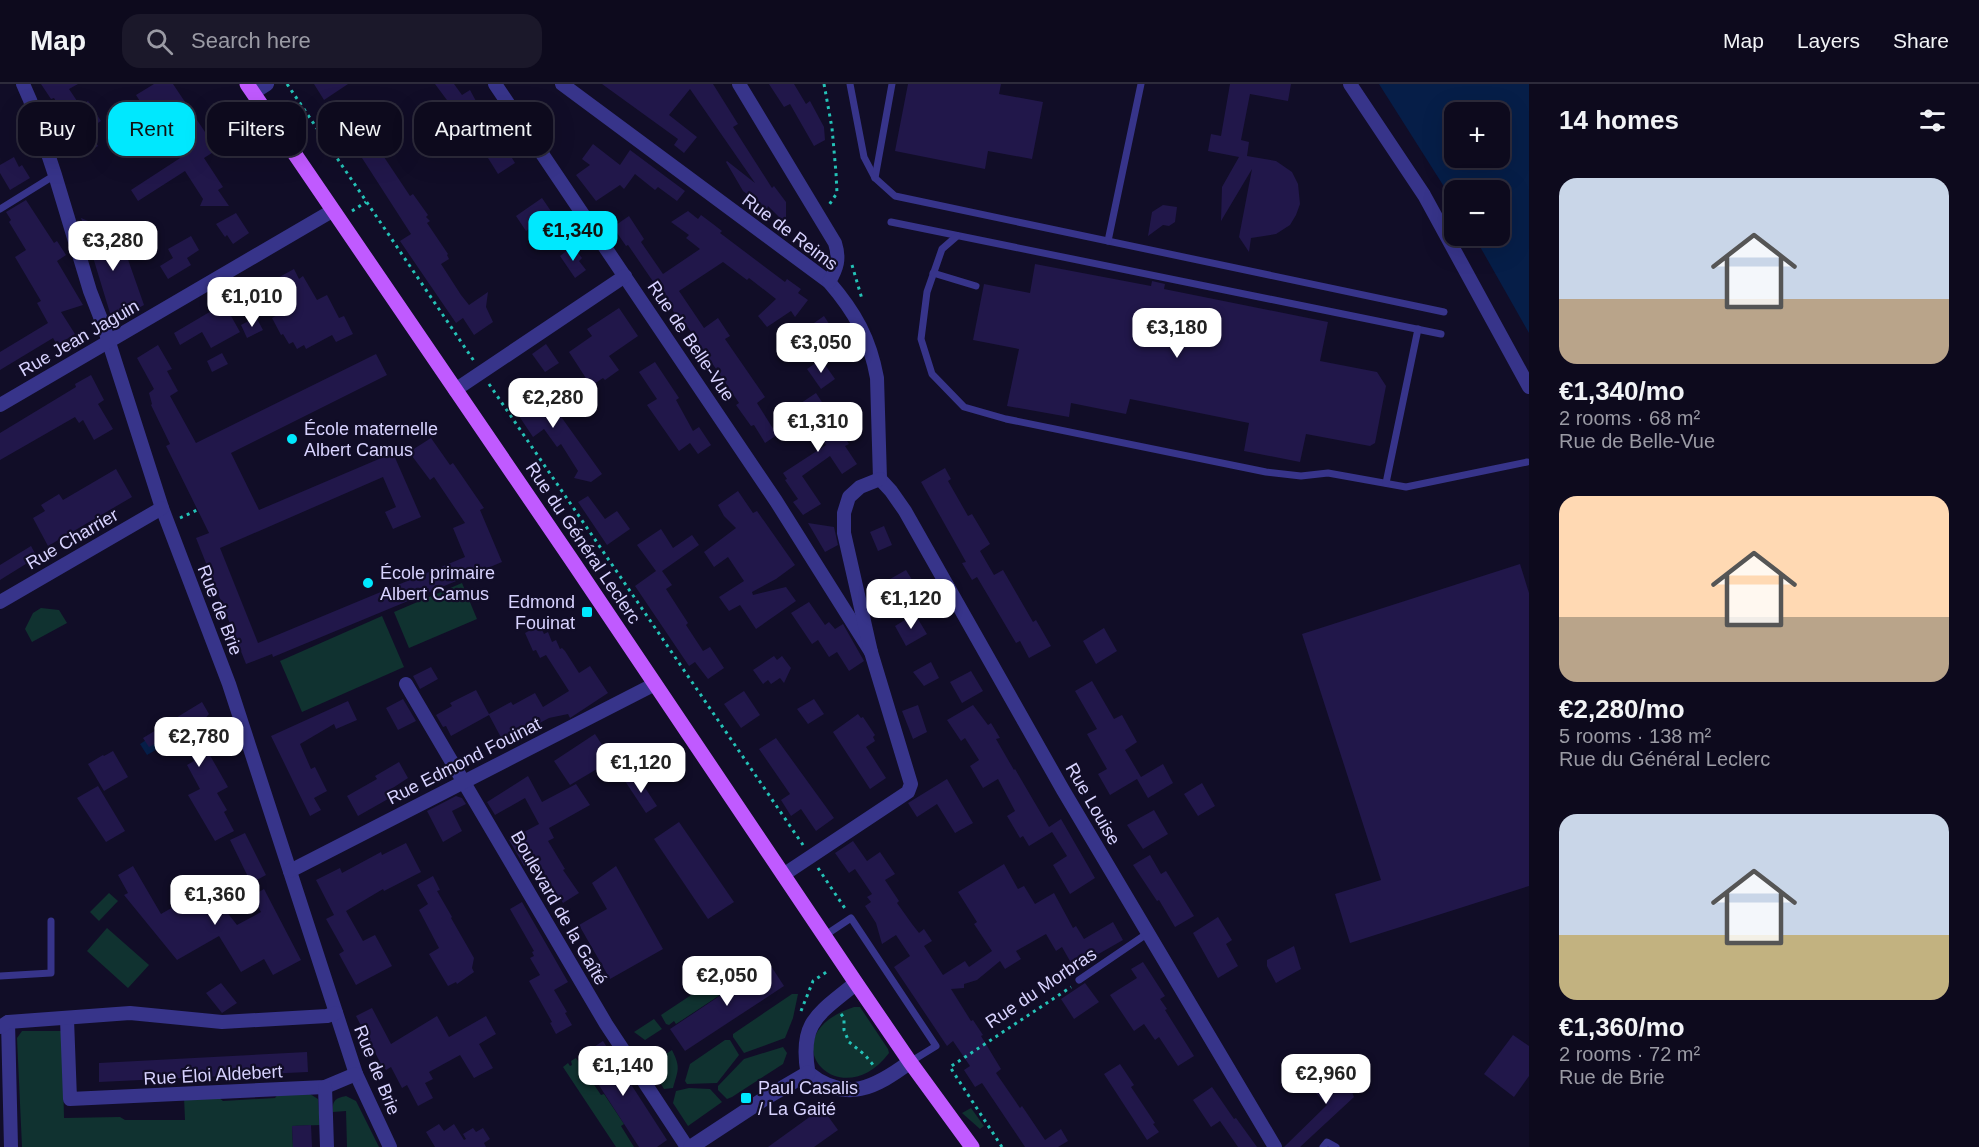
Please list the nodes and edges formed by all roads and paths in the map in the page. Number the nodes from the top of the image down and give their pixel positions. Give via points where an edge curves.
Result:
1 (23, 84) edge
2 (267, 84) edge
3 (287, 84) edge
4 (495, 84) edge
5 (562, 84) edge
6 (739, 84) edge
7 (824, 84) edge
8 (850, 84) edge
9 (892, 84) edge
10 (1141, 84) edge
11 (1350, 84) edge
12 (250, 88) edge
13 (55, 175) junction
14 (875, 178) junction
15 (366, 202) junction
16 (0, 209) edge
17 (332, 211) junction
18 (350, 212) dead end
19 (817, 214) junction
20 (891, 222) dead end
21 (957, 236) junction
22 (1108, 241) junction
23 (933, 273) junction
24 (625, 276) junction
25 (830, 282) junction
26 (976, 286) dead end
27 (1444, 312) dead end
28 (1418, 329) junction
29 (1440, 334) dead end
30 (109, 342) junction
31 (477, 367) dead end
32 (487, 382) dead end
33 (1529, 387) edge
34 (455, 390) junction
35 (0, 405) edge
36 (1527, 462) dead end
37 (880, 479) junction
38 (1386, 483) junction
39 (162, 508) junction
40 (197, 510) dead end
41 (174, 520) dead end
42 (0, 602) edge
43 (871, 652) junction
44 (406, 684) dead end
45 (655, 684) junction
46 (464, 781) junction
47 (807, 851) dead end
48 (815, 864) dead end
49 (290, 872) junction
50 (783, 875) junction
51 (851, 918) junction
52 (51, 921) dead end
53 (1148, 933) junction
54 (824, 936) junction
55 (832, 968) dead end
56 (0, 976) edge
57 (1079, 980) joint
58 (856, 984) junction
59 (833, 1002) junction
60 (336, 1013) junction
61 (798, 1017) dead end
62 (67, 1019) junction
63 (4, 1024) edge
64 (910, 1062) junction
65 (808, 1073) junction
66 (356, 1074) junction
67 (885, 1081) junction
68 (325, 1087) junction
69 (966, 1144) edge
70 (11, 1147) edge
71 (327, 1147) edge
72 (390, 1147) edge
73 (689, 1147) edge
74 (1002, 1147) edge
75 (1275, 1147) edge
76 (1323, 1147) edge
77 (1336, 1147) edge

1 - 13 street, Rue de Brie
2 - 12 street
3 - 15 path
4 - 24 street, Rue de Belle-Vue
5 - 25 street, Rue de Reims
6 - 19 street
7 - 19 path via 837,193 826,209
8 - 14 lane via 864,157
9 - 14 lane
10 - 22 lane
11 - 33 street via 1424,195
12 - 17 main road, Rue du Général Leclerc
13 - 16 lane
13 - 30 street, Rue de Brie
14 - 22 lane via 895,196
15 - 18 path
15 - 31 path
17 - 30 street, Rue Jean Jaguin
17 - 34 main road, Rue du Général Leclerc
19 - 25 street via 839,256
20 - 21 lane
21 - 23 lane via 942,249
21 - 28 lane
22 - 27 lane
23 - 26 lane
23 - 38 lane via 921,339 932,374 964,407 1266,472 1300,476 1328,473
24 - 34 street
24 - 43 street, Rue de Belle-Vue via 776,501
25 - 37 street, Rue de Reims via 850,306 874,362
28 - 29 lane
28 - 38 lane
30 - 35 street, Rue Jean Jaguin
30 - 39 street, Rue de Brie
32 - 47 path, Rue du Général Leclerc
34 - 45 main road, Rue du Général Leclerc
36 - 38 lane via 1406,487
37 - 43 street via 860,487 849,497 844,513 844,533
37 - 53 street, Rue Louise via 905,511
39 - 42 street, Rue Charrier
39 - 49 street, Rue de Brie via 229,684
40 - 41 path
43 - 50 street via 910,776 908,792
44 - 46 street, Boulevard de la Gaîté
45 - 46 street, Rue Edmond Fouinat
45 - 50 main road, Rue du Général Leclerc
46 - 49 street, Rue Edmond Fouinat
46 - 73 street, Boulevard de la Gaîté via 606,1024
48 - 51 path
49 - 60 street, Rue de Brie
50 - 54 main road, Rue du Général Leclerc
51 - 54 lane
51 - 64 lane via 936,1046
52 - 56 lane via 51,973
53 - 57 lane, Rue du Morbras
53 - 75 street, Rue Louise
54 - 58 main road, Rue du Général Leclerc
55 - 61 path via 813,981
57 - 74 path, Rue du Morbras via 950,1067
58 - 59 street
58 - 64 main road, Rue du Général Leclerc
59 - 65 street via 817,1016 808,1032 804,1051
59 - 67 path via 844,1018 849,1042 865,1054
60 - 62 street via 222,1022 130,1013
60 - 66 street, Rue de Brie
62 - 63 street
62 - 68 street, Rue Éloi Aldebert via 70,1099
63 - 70 street
64 - 67 street
64 - 69 main road, Rue du Général Leclerc
65 - 67 street via 837,1089 858,1090
65 - 73 street
66 - 68 street, Rue Éloi Aldebert
66 - 72 street, Rue de Brie
68 - 71 street
76 - 77 lane via 1327,1142

